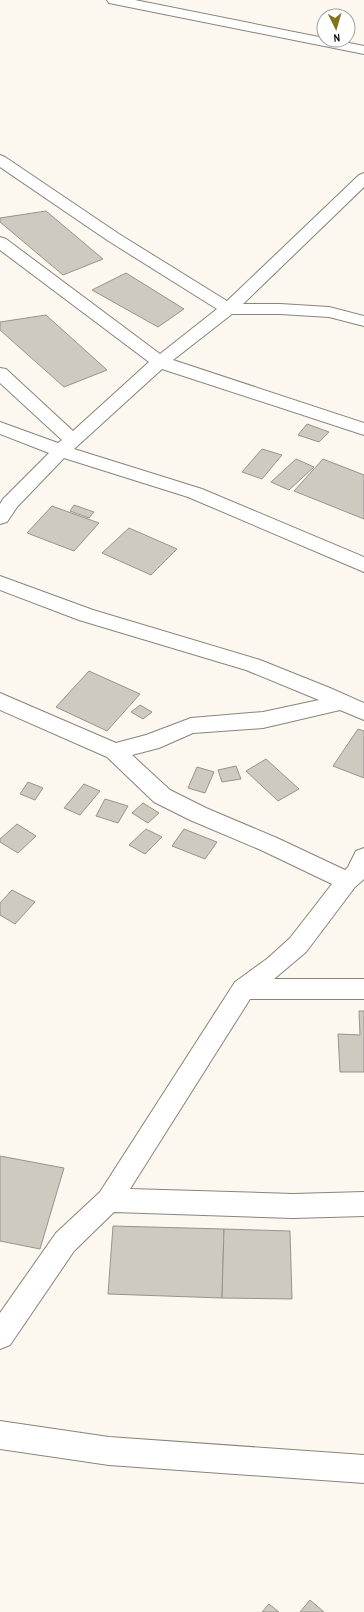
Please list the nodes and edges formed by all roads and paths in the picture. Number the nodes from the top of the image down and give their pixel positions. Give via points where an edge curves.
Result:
1 (114, 0) edge
2 (364, 50) edge
3 (0, 160) edge
4 (364, 178) edge
5 (0, 242) edge
6 (228, 309) junction
7 (364, 321) edge
8 (160, 362) junction
9 (0, 373) edge
10 (0, 428) edge
11 (364, 429) edge
12 (67, 446) junction
13 (0, 518) edge
14 (364, 565) edge
15 (0, 583) edge
16 (0, 701) edge
17 (342, 702) junction
18 (364, 712) edge
19 (115, 751) junction
20 (364, 857) edge
21 (347, 881) junction
22 (243, 989) junction
23 (364, 989) edge
24 (109, 1200) junction
25 (364, 1204) edge
26 (0, 1336) edge
27 (0, 1435) edge
28 (364, 1469) edge

1 - 2 street
3 - 6 street via 113,237
4 - 6 street
5 - 8 street
6 - 7 street via 329,312
6 - 8 street
8 - 11 street
8 - 12 street
9 - 12 street
10 - 12 street
12 - 13 street via 10,503
12 - 14 street via 132,472 195,492
15 - 17 street via 86,616 253,665
16 - 19 street
17 - 18 street
17 - 19 street via 263,720 191,726 151,742
19 - 21 street via 162,796
20 - 21 street via 356,873
21 - 22 street via 298,945
22 - 23 street
22 - 24 street
24 - 25 street via 293,1206
24 - 26 street via 65,1242
27 - 28 street via 109,1451

